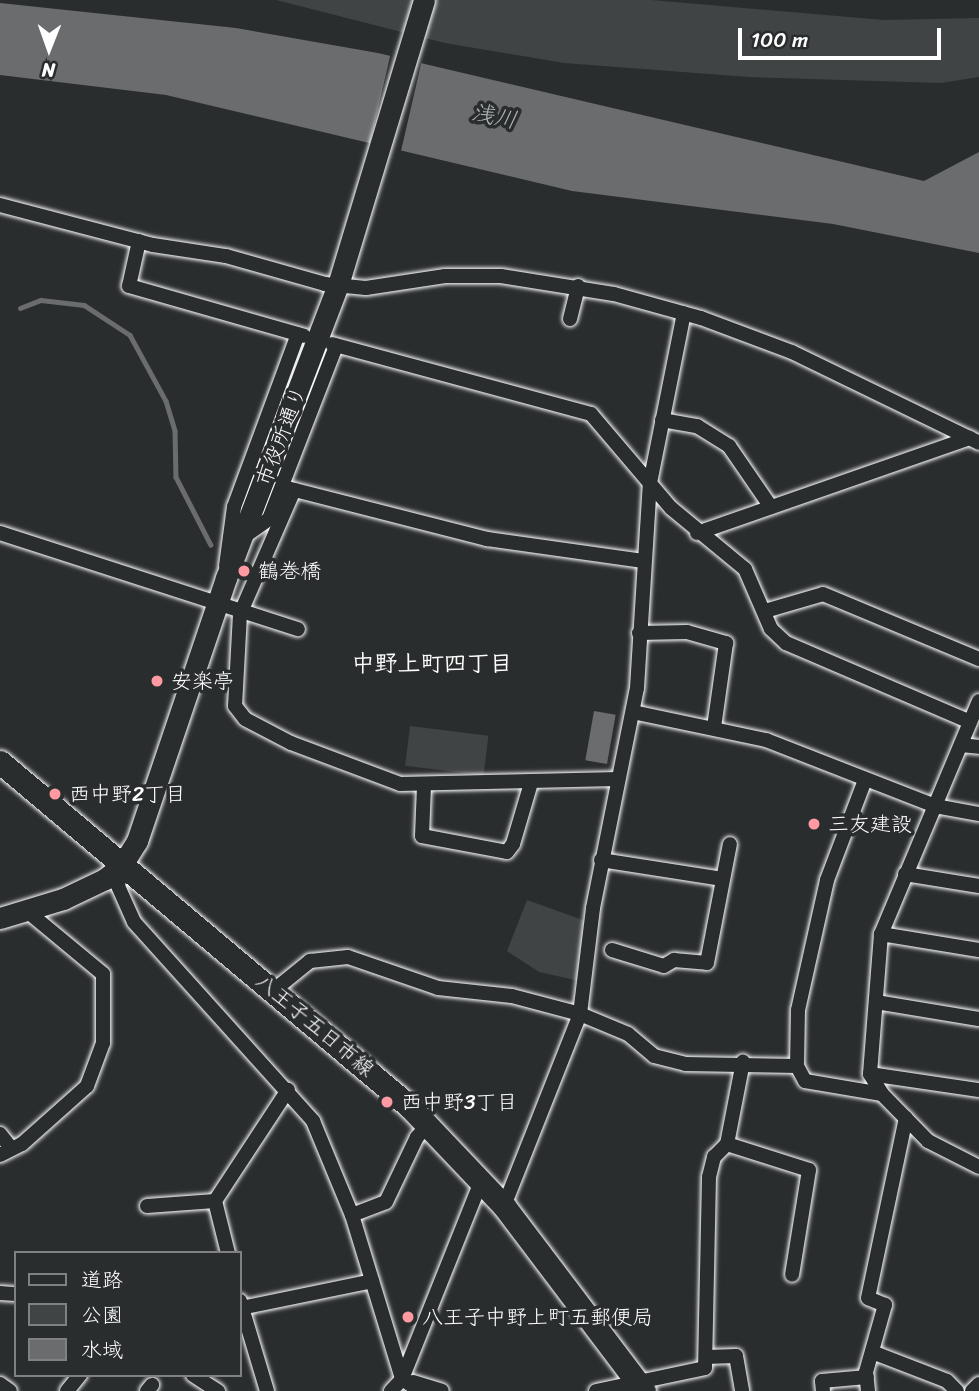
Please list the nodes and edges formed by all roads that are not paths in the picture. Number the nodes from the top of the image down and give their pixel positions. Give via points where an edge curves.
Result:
1 (424, 0) edge
2 (0, 205) edge
3 (139, 241) junction
4 (338, 282) junction
5 (578, 286) junction
6 (684, 313) junction
7 (570, 319) dead end
8 (662, 420) junction
9 (974, 441) edge
10 (650, 483) junction
11 (289, 488) junction
12 (771, 507) junction
13 (0, 533) edge
14 (697, 533) junction
15 (242, 538) junction
16 (643, 561) junction
17 (226, 578) junction
18 (219, 604) junction
19 (765, 611) junction
20 (240, 614) junction
21 (298, 629) dead end
22 (639, 633) junction
23 (979, 659) edge
24 (979, 701) edge
25 (633, 712) junction
26 (970, 722) junction
27 (714, 727) junction
28 (961, 745) junction
29 (979, 747) edge
30 (0, 762) edge
31 (618, 779) junction
32 (865, 780) junction
33 (531, 783) junction
34 (424, 786) junction
35 (935, 806) junction
36 (979, 814) edge
37 (730, 844) dead end
38 (601, 860) junction
39 (122, 865) junction
40 (905, 874) junction
41 (723, 880) junction
42 (979, 886) edge
43 (27, 911) junction
44 (0, 918) edge
45 (881, 934) junction
46 (612, 950) dead end
47 (979, 950) edge
48 (273, 991) junction
49 (876, 1002) junction
50 (580, 1014) junction
51 (979, 1018) edge
52 (743, 1062) junction
53 (797, 1066) junction
54 (870, 1073) junction
55 (288, 1090) junction
56 (979, 1090) edge
57 (882, 1094) junction
58 (906, 1118) junction
59 (428, 1125) junction
60 (0, 1134) edge
61 (727, 1144) junction
62 (6, 1151) edge
63 (979, 1167) edge
64 (481, 1181) junction
65 (215, 1201) junction
66 (147, 1206) dead end
67 (504, 1206) junction
68 (352, 1214) junction
69 (228, 1251) edge
70 (792, 1275) dead end
71 (372, 1281) junction
72 (242, 1305) edge
73 (242, 1308) edge
74 (872, 1352) junction
75 (706, 1357) junction
76 (196, 1377) edge
77 (402, 1379) junction
78 (0, 1384) edge
79 (868, 1384) edge
80 (979, 1384) edge
81 (640, 1386) edge
82 (10, 1391) edge
83 (218, 1391) edge
84 (267, 1391) edge
85 (391, 1391) edge
86 (420, 1391) edge
87 (442, 1391) edge
88 (596, 1391) edge
89 (742, 1391) edge
90 (823, 1391) edge
91 (957, 1391) edge
92 (972, 1391) edge

1 - 4 street, 市役所通り
2 - 3 street
3 - 4 street
3 - 17 street via 130,286 301,335 234,507
4 - 5 street via 376,288 431,277 481,275
4 - 15 street, 市役所通り
5 - 6 street
5 - 7 street
6 - 8 street
6 - 9 street via 792,352
8 - 10 street
8 - 12 street via 697,426 729,446
9 - 12 street
10 - 11 street via 592,414 334,345
10 - 14 street
10 - 16 street
11 - 15 street via 269,519
11 - 16 street via 487,539
11 - 20 street
12 - 14 street
13 - 18 street
14 - 19 street via 745,569
15 - 17 street, 市役所通り
16 - 22 street
17 - 18 street, 市役所通り
18 - 20 street
18 - 39 street, 市役所通り via 138,841
19 - 23 street via 823,594
19 - 26 street via 771,629 786,643
20 - 21 street
20 - 34 street via 235,706 245,719 291,743 400,784
22 - 25 street
22 - 27 street via 687,632 726,643
24 - 26 street
25 - 27 street
25 - 31 street
26 - 28 street
27 - 32 street via 766,740
28 - 29 street
28 - 35 street
30 - 39 main road, 八王子五日市線
31 - 33 street
31 - 38 street
32 - 35 street
32 - 53 street via 827,880 798,1010
33 - 34 street
33 - 34 street via 507,852 422,836
35 - 36 street
35 - 40 street
37 - 41 street
38 - 41 street
38 - 50 street
39 - 43 street via 90,887
39 - 48 main road, 八王子五日市線
39 - 55 street via 118,886 134,922
40 - 42 street
40 - 45 street
41 - 46 street via 708,963 674,960 664,966
43 - 44 street
43 - 62 street via 103,974 103,1043 87,1086
45 - 47 street
45 - 49 street
48 - 50 street via 310,961 348,957 438,988 512,996
48 - 59 main road, 八王子五日市線
49 - 51 street
49 - 54 street
50 - 52 street via 628,1034 654,1056 685,1064
50 - 67 street
52 - 53 street
52 - 61 street
53 - 57 street via 805,1081
54 - 56 street
54 - 57 street
55 - 65 street
55 - 68 street via 326,1144
57 - 58 street
58 - 63 street via 928,1141
58 - 74 street via 868,1298 886,1305
59 - 64 main road, 八王子五日市線
59 - 68 street via 416,1138 386,1202
60 - 62 street
61 - 70 street via 809,1170
61 - 75 street via 714,1157 709,1177
64 - 67 main road, 八王子五日市線
64 - 77 street
65 - 66 street
65 - 69 street
67 - 81 main road, 八王子五日市線
68 - 71 street
71 - 72 street
71 - 77 street
73 - 84 street
74 - 79 street
74 - 91 street via 947,1381
75 - 81 street via 705,1368
75 - 89 street via 736,1356
76 - 83 street
77 - 85 street
77 - 86 street
77 - 87 street
78 - 82 street
79 - 90 street via 822,1381
80 - 92 street
81 - 88 street

